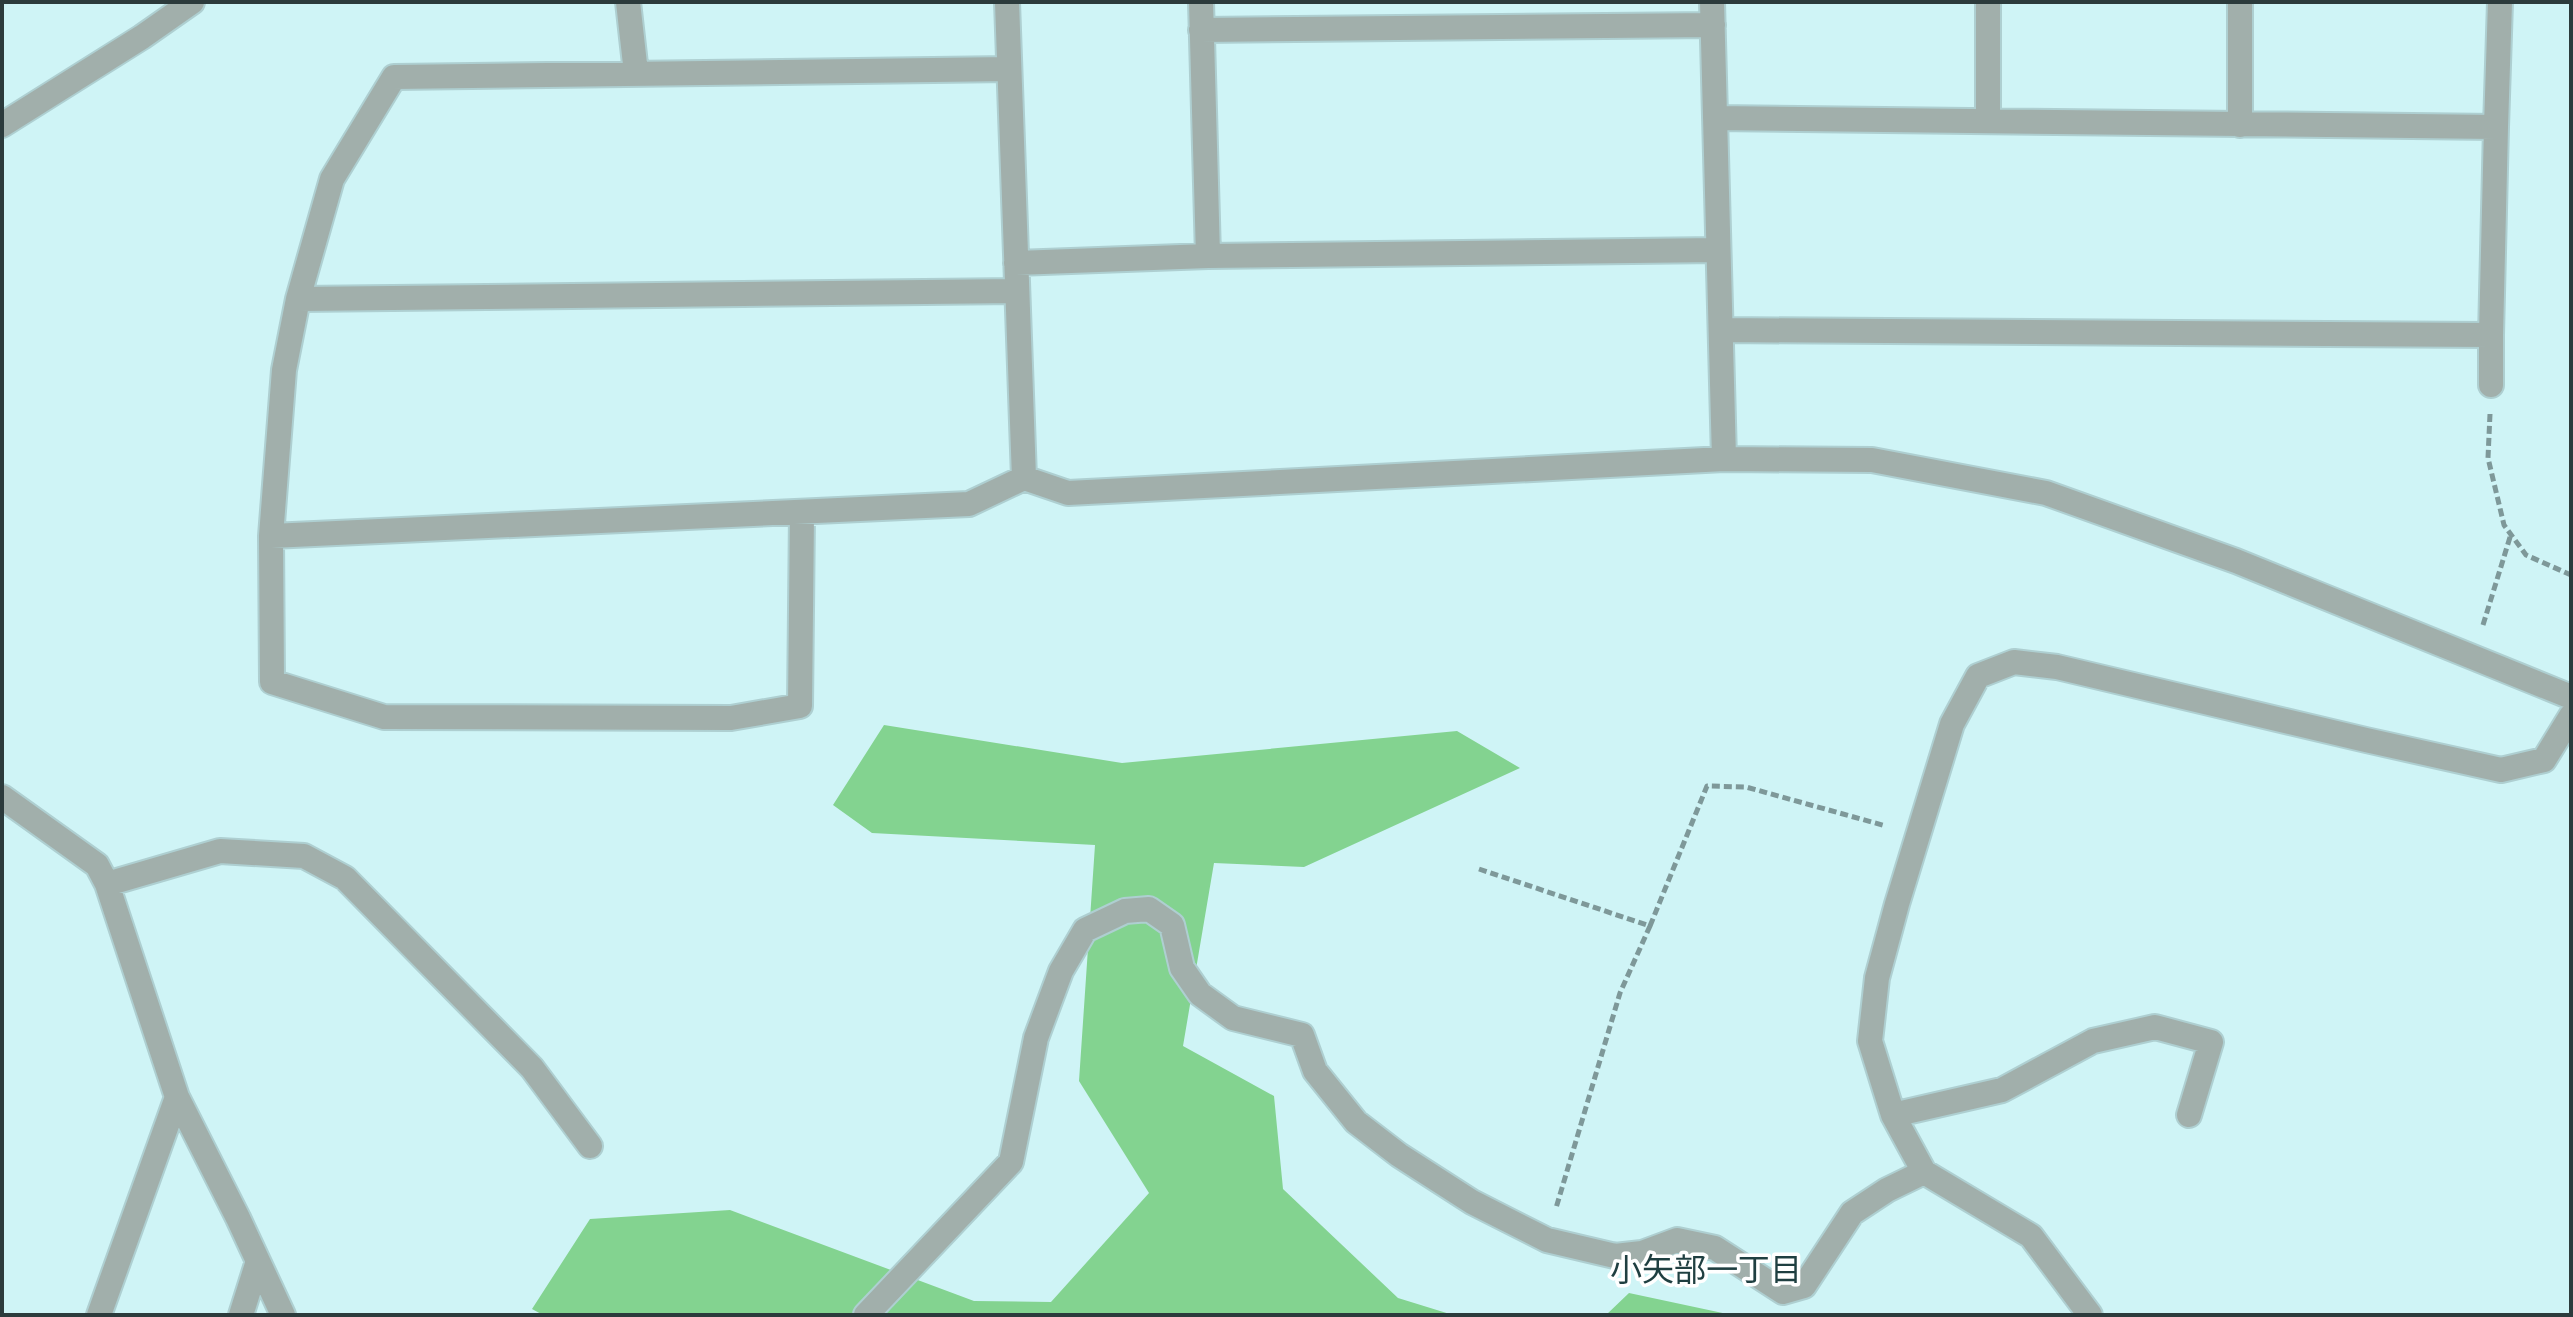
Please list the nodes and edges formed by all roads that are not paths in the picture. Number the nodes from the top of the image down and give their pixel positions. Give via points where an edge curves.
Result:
1 (192, 2) edge
2 (628, 2) edge
3 (1007, 2) edge
4 (1201, 2) edge
5 (1988, 2) edge
6 (2240, 2) edge
7 (2500, 2) edge
8 (1712, 14) edge
9 (1201, 30) junction
10 (1009, 69) junction
11 (636, 73) junction
12 (1715, 118) junction
13 (1988, 119) junction
14 (2, 125) edge
15 (2240, 125) junction
16 (2496, 127) junction
17 (1718, 250) junction
18 (1208, 256) junction
19 (1016, 263) junction
20 (1017, 291) junction
21 (298, 299) junction
22 (1721, 330) junction
23 (2491, 335) junction
24 (2491, 385) road end
25 (1724, 459) junction
26 (1024, 478) junction
27 (802, 513) junction
28 (271, 536) junction
29 (2571, 697) edge
30 (2571, 716) edge
31 (2, 797) edge
32 (107, 884) junction
33 (177, 1097) junction
34 (1893, 1115) junction
35 (2189, 1115) dead end
36 (590, 1146) dead end
37 (1924, 1172) junction
38 (258, 1261) junction
39 (99, 1315) edge
40 (241, 1315) edge
41 (283, 1315) edge
42 (866, 1315) edge
43 (2090, 1315) edge

1 - 14 street
2 - 11 street
3 - 10 street
4 - 9 street
5 - 13 street
6 - 15 street
7 - 16 street
8 - 9 street
8 - 12 street
9 - 18 street
10 - 11 street
10 - 19 street
11 - 21 street via 394,77 332,179
12 - 13 street
12 - 17 street
13 - 15 street
15 - 16 street
16 - 23 street
17 - 18 street
17 - 22 street
18 - 19 street
19 - 20 street
20 - 21 street
20 - 26 street
21 - 28 street via 284,370
22 - 23 street
22 - 25 street
23 - 24 street
25 - 26 street via 1068,493
25 - 29 street via 1872,460 2046,493 2236,561
26 - 27 street via 969,504
27 - 28 street
27 - 28 street via 800,706 731,718 384,717 272,682
30 - 34 street via 2544,760 2501,770 2057,667 2014,662 1978,676 1952,724 1877,978 1870,1041
31 - 32 street via 97,865
32 - 33 street
32 - 36 street via 220,851 304,856 345,878 532,1068
33 - 38 street
33 - 39 street
34 - 35 street via 2002,1090 2093,1041 2155,1027 2211,1042
34 - 37 street
37 - 42 street via 1852,1213 1804,1286 1783,1292 1715,1248 1677,1240 1615,1256 1547,1240 1472,1202 1377,1139 1356,1122 1315,1071 1302,1035 1233,1018 1200,994 1182,968 1172,925 1149,909 1125,911 1085,930 1061,971 1036,1038 1011,1162
37 - 43 street via 2031,1236
38 - 40 street
38 - 41 street

